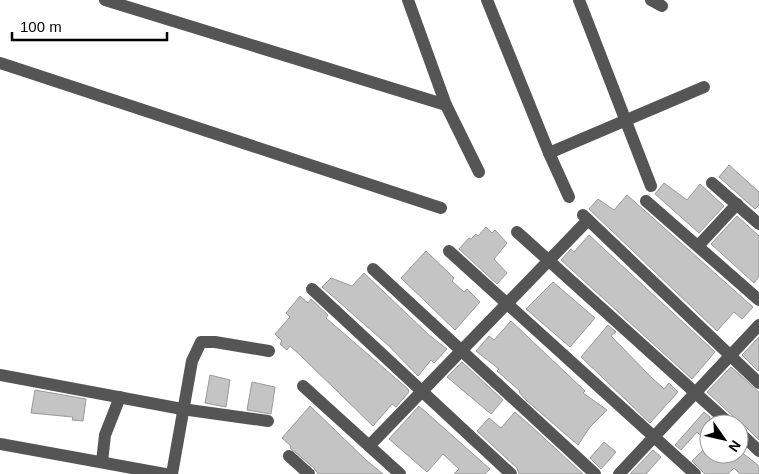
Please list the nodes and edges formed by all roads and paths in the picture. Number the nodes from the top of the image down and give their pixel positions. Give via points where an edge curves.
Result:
1 (105, 0) edge
2 (487, 0) edge
3 (578, 0) edge
4 (407, 1) edge
5 (0, 62) edge
6 (704, 87) dead end
7 (446, 105) junction
8 (625, 120) junction
9 (549, 153) junction
10 (479, 172) dead end
11 (712, 183) dead end
12 (651, 186) dead end
13 (569, 197) dead end
14 (646, 201) dead end
15 (737, 204) junction
16 (440, 208) dead end
17 (759, 224) edge
18 (517, 232) dead end
19 (698, 246) junction
20 (449, 251) dead end
21 (548, 261) junction
22 (374, 269) dead end
23 (312, 289) dead end
24 (759, 300) edge
25 (506, 303) junction
26 (759, 325) edge
27 (269, 351) dead end
28 (462, 351) junction
29 (732, 357) junction
30 (0, 375) edge
31 (759, 383) edge
32 (303, 386) dead end
33 (423, 392) junction
34 (697, 394) junction
35 (120, 397) junction
36 (182, 409) junction
37 (719, 414) edge
38 (268, 421) dead end
39 (654, 437) junction
40 (749, 442) edge
41 (0, 444) edge
42 (369, 446) junction
43 (759, 451) edge
44 (289, 456) dead end
45 (102, 462) junction
46 (165, 474) edge
47 (172, 474) edge
48 (309, 474) edge
49 (400, 474) edge
50 (510, 474) edge
51 (595, 474) edge
52 (619, 474) edge
53 (694, 474) edge

1 - 7 street
2 - 9 street
3 - 8 street
4 - 7 street
5 - 16 street
6 - 8 street
7 - 10 street
8 - 9 street
8 - 12 street
9 - 13 street
11 - 15 street
14 - 19 street
15 - 17 street
15 - 19 street
18 - 21 street
19 - 24 street
20 - 25 street
21 - 25 street
21 - 29 street via 586,217
21 - 34 street
22 - 28 street
23 - 33 street
25 - 28 street
25 - 39 street
26 - 29 street
27 - 36 street via 201,342 192,361
28 - 33 street
28 - 51 street
29 - 31 street
29 - 34 street
30 - 35 street
32 - 42 street
33 - 42 street
33 - 50 street
34 - 37 street
34 - 39 street
35 - 36 street
35 - 45 street via 105,435
36 - 38 street
36 - 47 street
39 - 52 street
39 - 53 street
40 - 43 street
41 - 45 street
42 - 49 street
44 - 48 street
45 - 46 street

